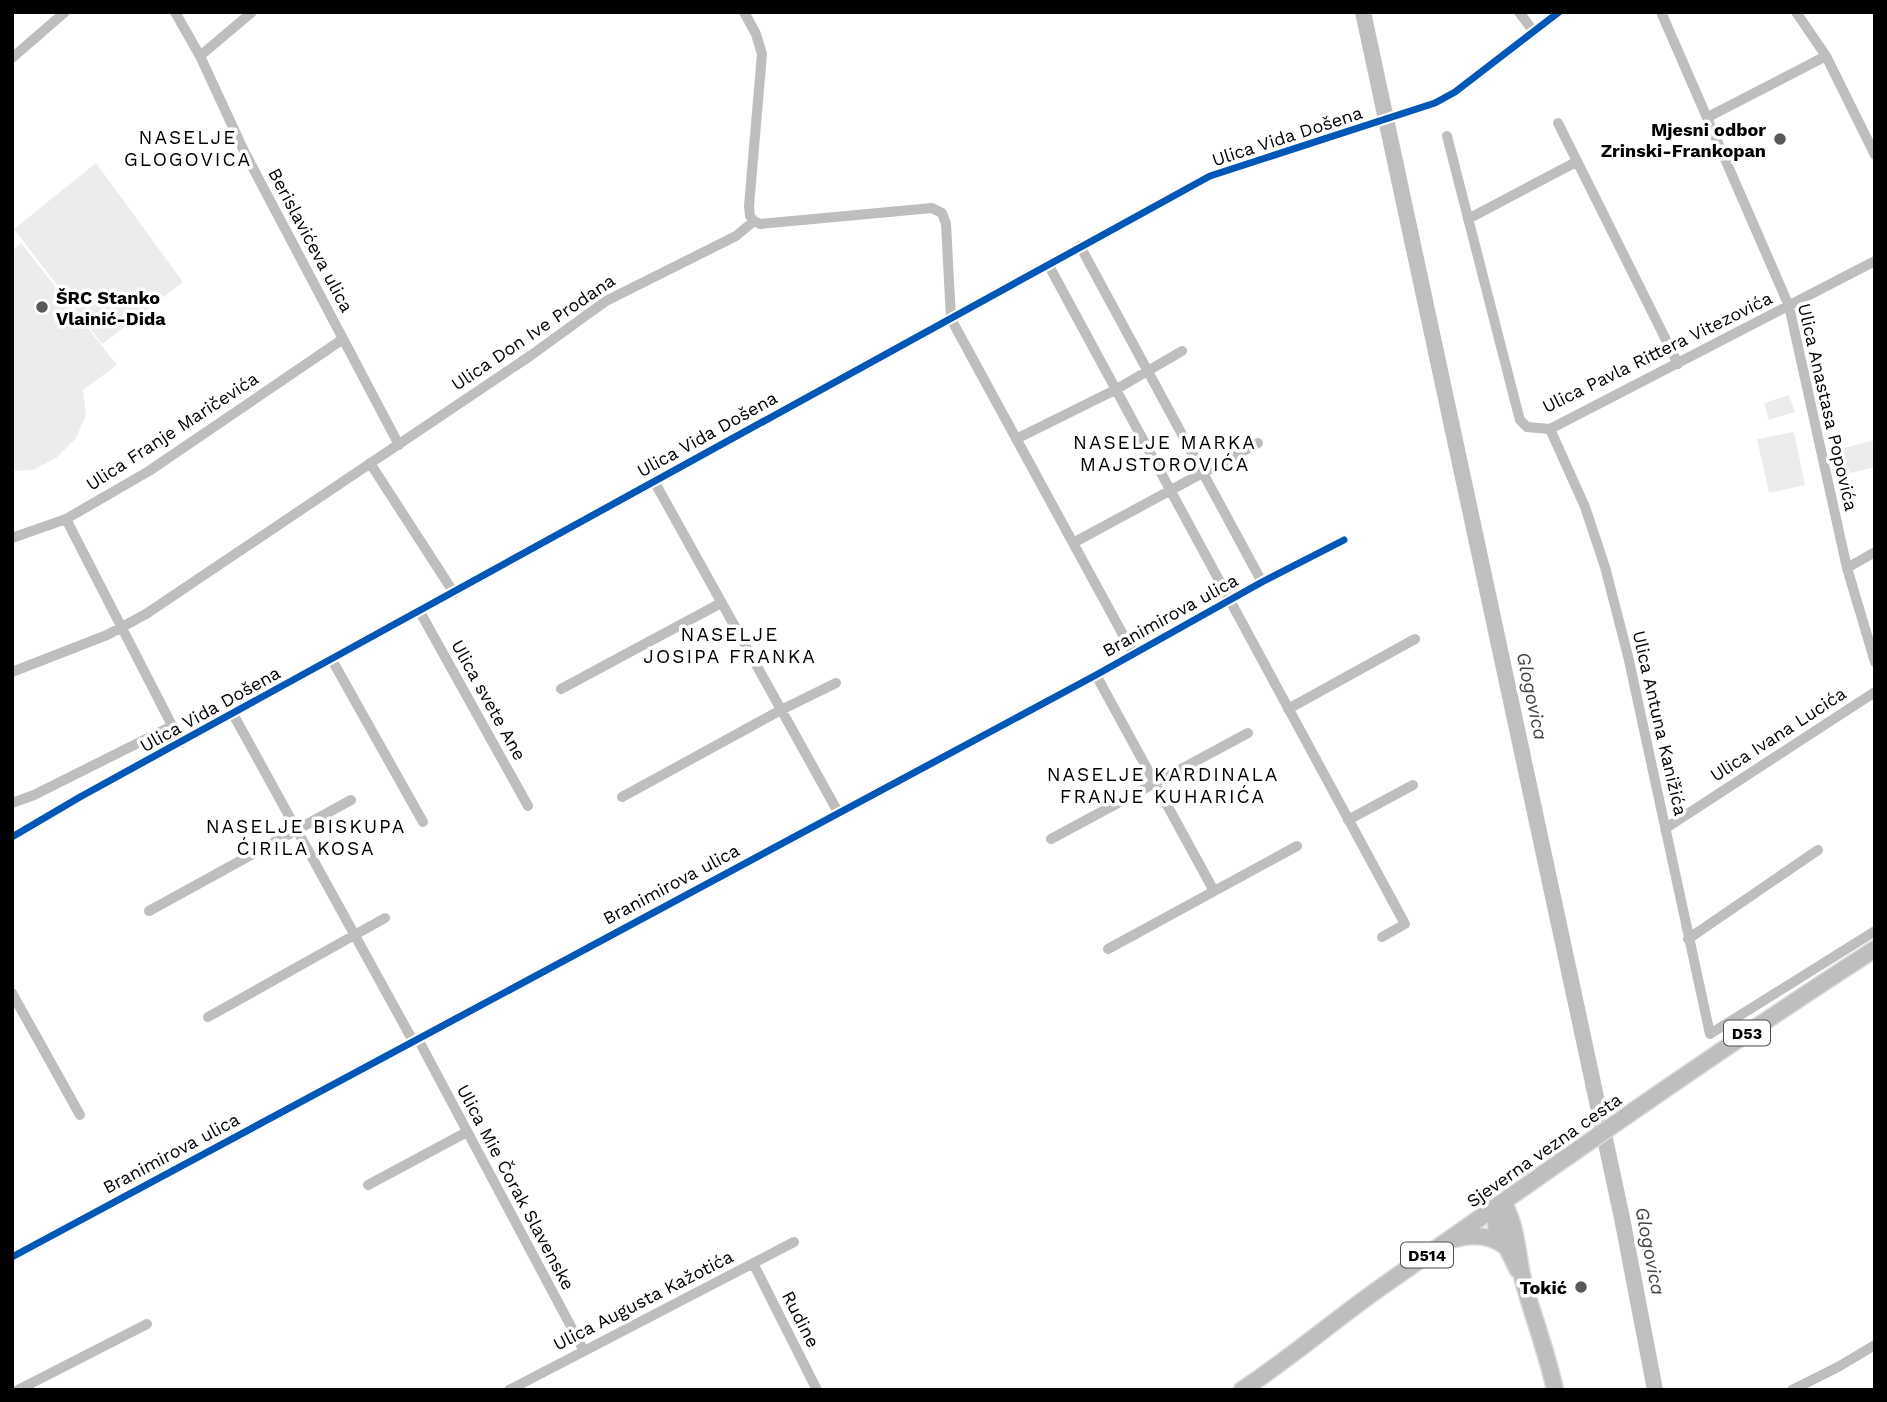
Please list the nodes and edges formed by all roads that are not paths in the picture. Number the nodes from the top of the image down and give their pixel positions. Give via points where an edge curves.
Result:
1 (65, 12) edge
2 (175, 12) edge
3 (252, 12) edge
4 (744, 12) edge
5 (1519, 12) edge
6 (1559, 12) edge
7 (1661, 12) edge
8 (1796, 12) edge
9 (1534, 32) junction
10 (200, 56) junction
11 (1826, 56) junction
12 (12, 58) edge
13 (1708, 117) junction
14 (1558, 123) dead end
15 (1447, 135) dead end
16 (1875, 155) edge
17 (1576, 162) junction
18 (1468, 219) junction
19 (754, 221) junction
20 (1080, 246) junction
21 (1875, 261) edge
22 (1048, 264) junction
23 (1789, 306) junction
24 (951, 319) junction
25 (343, 339) junction
26 (1182, 351) dead end
27 (1678, 364) junction
28 (1148, 371) junction
29 (1115, 390) junction
30 (1550, 429) junction
31 (1016, 439) junction
32 (1258, 443) dead end
33 (399, 444) junction
34 (370, 464) junction
35 (1203, 473) junction
36 (654, 481) junction
37 (1169, 491) junction
38 (66, 519) junction
39 (12, 538) edge
40 (1344, 540) dead end
41 (1073, 543) junction
42 (1875, 552) edge
43 (1847, 568) junction
44 (1262, 582) junction
45 (454, 593) junction
46 (1228, 601) junction
47 (721, 603) junction
48 (419, 612) junction
49 (121, 629) junction
50 (1415, 639) dead end
51 (1133, 653) junction
52 (332, 660) junction
53 (1875, 662) edge
54 (12, 672) edge
55 (1096, 675) junction
56 (836, 683) dead end
57 (561, 689) dead end
58 (1875, 692) edge
59 (1288, 709) junction
60 (781, 710) junction
61 (233, 714) junction
62 (173, 726) junction
63 (1248, 733) dead end
64 (181, 743) junction
65 (1155, 782) junction
66 (1413, 785) dead end
67 (622, 797) dead end
68 (13, 800) edge
69 (351, 800) dead end
70 (527, 806) dead end
71 (838, 813) junction
72 (1348, 820) junction
73 (423, 822) dead end
74 (1666, 828) junction
75 (297, 830) junction
76 (12, 837) edge
77 (1051, 839) dead end
78 (1297, 846) dead end
79 (1818, 850) dead end
80 (1214, 891) junction
81 (149, 911) dead end
82 (386, 918) dead end
83 (1875, 931) edge
84 (355, 936) junction
85 (1382, 937) dead end
86 (1688, 939) junction
87 (1108, 948) dead end
88 (1875, 949) edge
89 (1817, 977) junction
90 (12, 993) edge
91 (208, 1017) dead end
92 (415, 1040) junction
93 (80, 1115) dead end
94 (467, 1132) junction
95 (368, 1185) dead end
96 (1500, 1205) junction
97 (1448, 1241) junction
98 (794, 1242) dead end
99 (1505, 1246) junction
100 (12, 1257) edge
101 (753, 1263) junction
102 (1523, 1278) junction
103 (147, 1324) dead end
104 (1875, 1345) edge
105 (584, 1351) junction
106 (18, 1390) edge
107 (509, 1390) edge
108 (817, 1390) edge
109 (1241, 1390) edge
110 (1555, 1390) edge
111 (1792, 1390) edge

1 - 12 street
2 - 10 street, Berislavićeva ulica
3 - 10 street
4 - 19 street via 762,54 749,206
5 - 9 street
6 - 9 street, Ulica Vida Došena
7 - 13 street, Ulica Anastasa Popovića
8 - 11 street
9 - 20 street, Ulica Vida Došena via 1435,103 1210,176
10 - 25 street, Berislavićeva ulica via 244,151
11 - 13 street
11 - 16 street
13 - 23 street, Ulica Anastasa Popovića
14 - 17 street
15 - 18 street
17 - 18 street
17 - 27 street
18 - 30 street, Ulica Pavla Rittera Vitezovića via 1520,420 1527,427
19 - 24 street via 938,210 946,224
19 - 33 street, Ulica Don Ive Prodana via 736,236 606,301
20 - 22 street, Ulica Vida Došena
20 - 28 street
21 - 23 street, Ulica Pavla Rittera Vitezovića
22 - 24 street, Ulica Vida Došena
22 - 29 street
23 - 27 street, Ulica Pavla Rittera Vitezovića
23 - 43 street, Ulica Anastasa Popovića
24 - 31 street
24 - 36 street, Ulica Vida Došena
25 - 33 street, Berislavićeva ulica
25 - 38 street, Ulica Franje Maričevića via 149,471
26 - 28 street
27 - 30 street, Ulica Pavla Rittera Vitezovića
28 - 29 street
28 - 35 street
29 - 31 street
29 - 37 street
30 - 74 street, Ulica Antuna Kanižića via 1585,507 1605,567
31 - 41 street
32 - 35 street
33 - 34 street, Ulica Don Ive Prodana
34 - 45 street
34 - 49 street, Ulica Don Ive Prodana
35 - 37 street
35 - 44 street
36 - 45 street, Ulica Vida Došena
36 - 47 street
37 - 41 street
37 - 46 street
38 - 39 street, Ulica Franje Maričevića
38 - 49 street
40 - 44 street, Branimirova ulica
41 - 51 street
42 - 43 street
43 - 53 street, Ulica Anastasa Popovića
44 - 46 street, Branimirova ulica
45 - 48 street, Ulica Vida Došena
46 - 51 street, Branimirova ulica
46 - 59 street, Branimirova ulica
47 - 57 street
47 - 60 street
48 - 52 street, Ulica Vida Došena
48 - 70 street, Ulica svete Ane
49 - 54 street, Ulica Don Ive Prodana
49 - 62 street
50 - 59 street
51 - 55 street, Branimirova ulica
52 - 61 street, Ulica Vida Došena
52 - 73 street
55 - 65 street
55 - 71 street, Branimirova ulica
56 - 60 street
58 - 74 street, Ulica Ivana Lucića
59 - 72 street
60 - 67 street
60 - 71 street
61 - 64 street, Ulica Vida Došena
61 - 75 street
62 - 64 street
62 - 68 street, Ulica Vida Došena
63 - 65 street
64 - 76 street, Ulica Vida Došena
65 - 77 street
65 - 80 street
66 - 72 street
69 - 75 street
71 - 92 street, Branimirova ulica
72 - 85 street via 1405,924
74 - 86 street, Ulica Antuna Kanižića
75 - 81 street
75 - 84 street
78 - 80 street
79 - 86 street
80 - 87 street
82 - 84 street
83 - 89 street
84 - 91 street
84 - 92 street
86 - 89 street, Ulica Antuna Kanižića via 1710,1034
88 - 89 main road, Sjeverna vezna cesta / D53
89 - 96 main road, Sjeverna vezna cesta / D53
90 - 93 street
92 - 94 street, Ulica Mie Čorak Slavenske
92 - 100 street, Branimirova ulica
94 - 95 street
94 - 105 street, Ulica Mie Čorak Slavenske
96 - 97 main road, Sjeverna vezna cesta / D514
96 - 99 main road via 1496,1226
96 - 102 main road via 1518,1248
97 - 99 main road via 1478,1235
97 - 109 main road, Sjeverna vezna cesta / D514
98 - 101 street, Ulica Augusta Kažotića
99 - 102 main road
101 - 105 street, Ulica Augusta Kažotića
101 - 108 street, Rudine
102 - 110 main road
103 - 106 street
104 - 111 street
105 - 107 street, Ulica Augusta Kažotića

